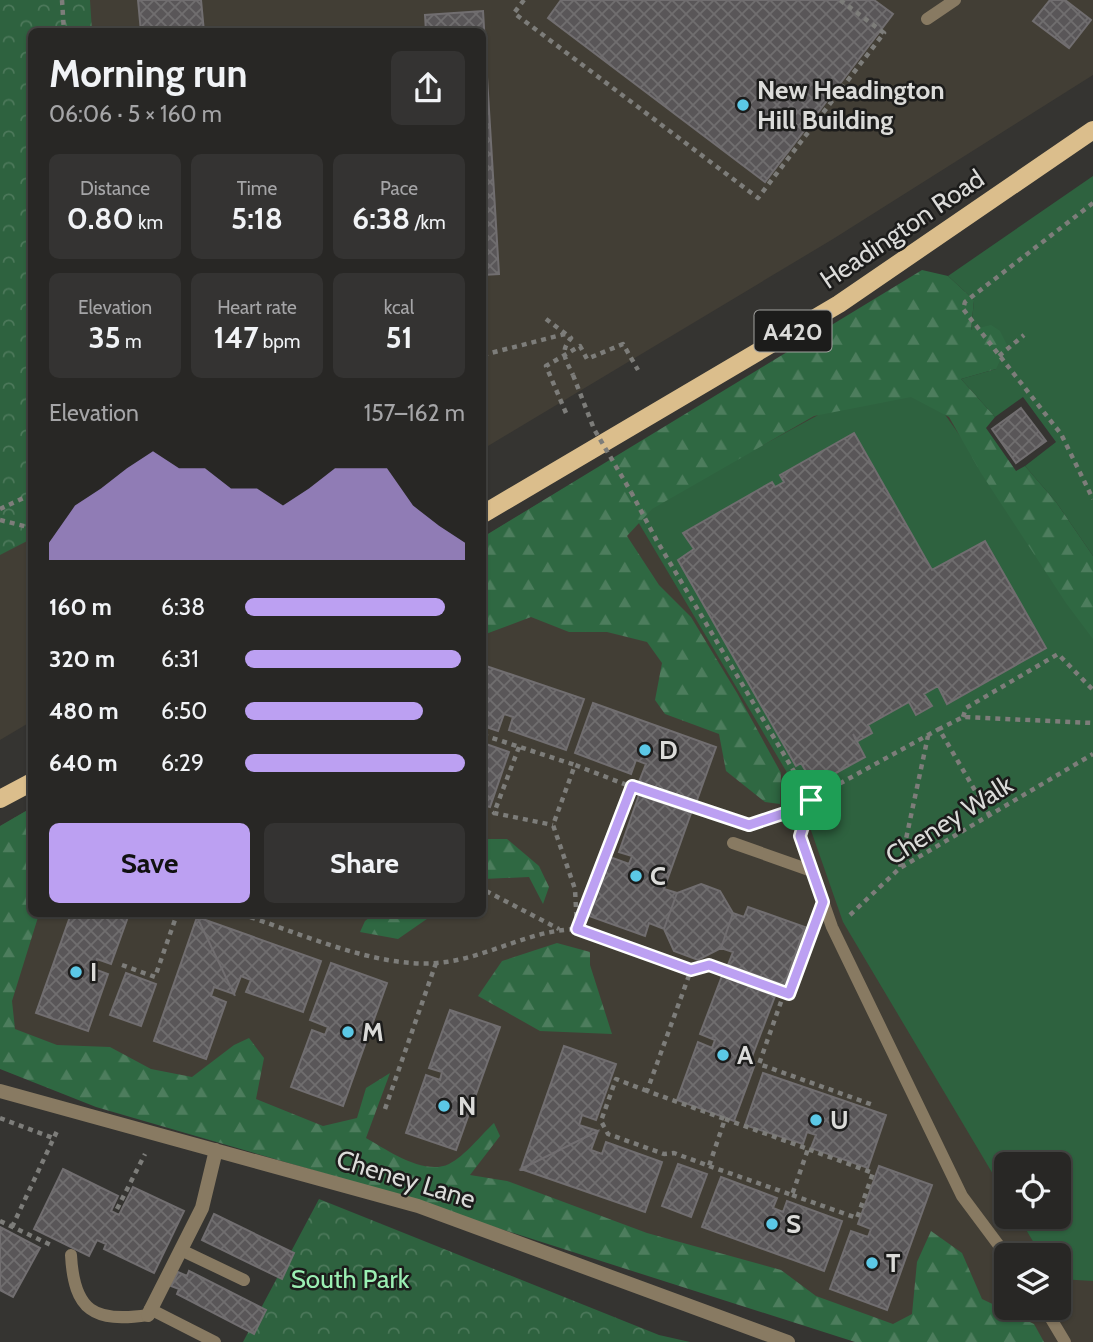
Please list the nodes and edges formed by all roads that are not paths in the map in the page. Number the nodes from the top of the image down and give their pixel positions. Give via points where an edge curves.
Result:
1 (955, 0) edge
2 (927, 19) dead end
3 (1093, 130) edge
4 (486, 512) edge
5 (28, 784) edge
6 (0, 799) edge
7 (800, 836) road end
8 (733, 843) dead end
9 (813, 872) junction
10 (0, 1091) edge
11 (216, 1150) junction
12 (997, 1243) edge
13 (181, 1250) junction
14 (71, 1255) dead end
15 (244, 1280) dead end
16 (149, 1312) junction
17 (1053, 1320) edge
18 (215, 1342) edge
19 (788, 1342) edge
20 (1065, 1342) edge

1 - 2 lane
3 - 4 main road, Headington Road / A420 via 839,303
5 - 6 main road
7 - 9 lane
8 - 9 lane
9 - 12 lane via 832,927 962,1196
10 - 11 street, Cheney Lane
11 - 13 street via 202,1208
11 - 19 street, Cheney Lane via 418,1206
13 - 15 lane
13 - 16 street
14 - 16 lane via 80,1303 121,1319
16 - 18 lane
17 - 20 lane

